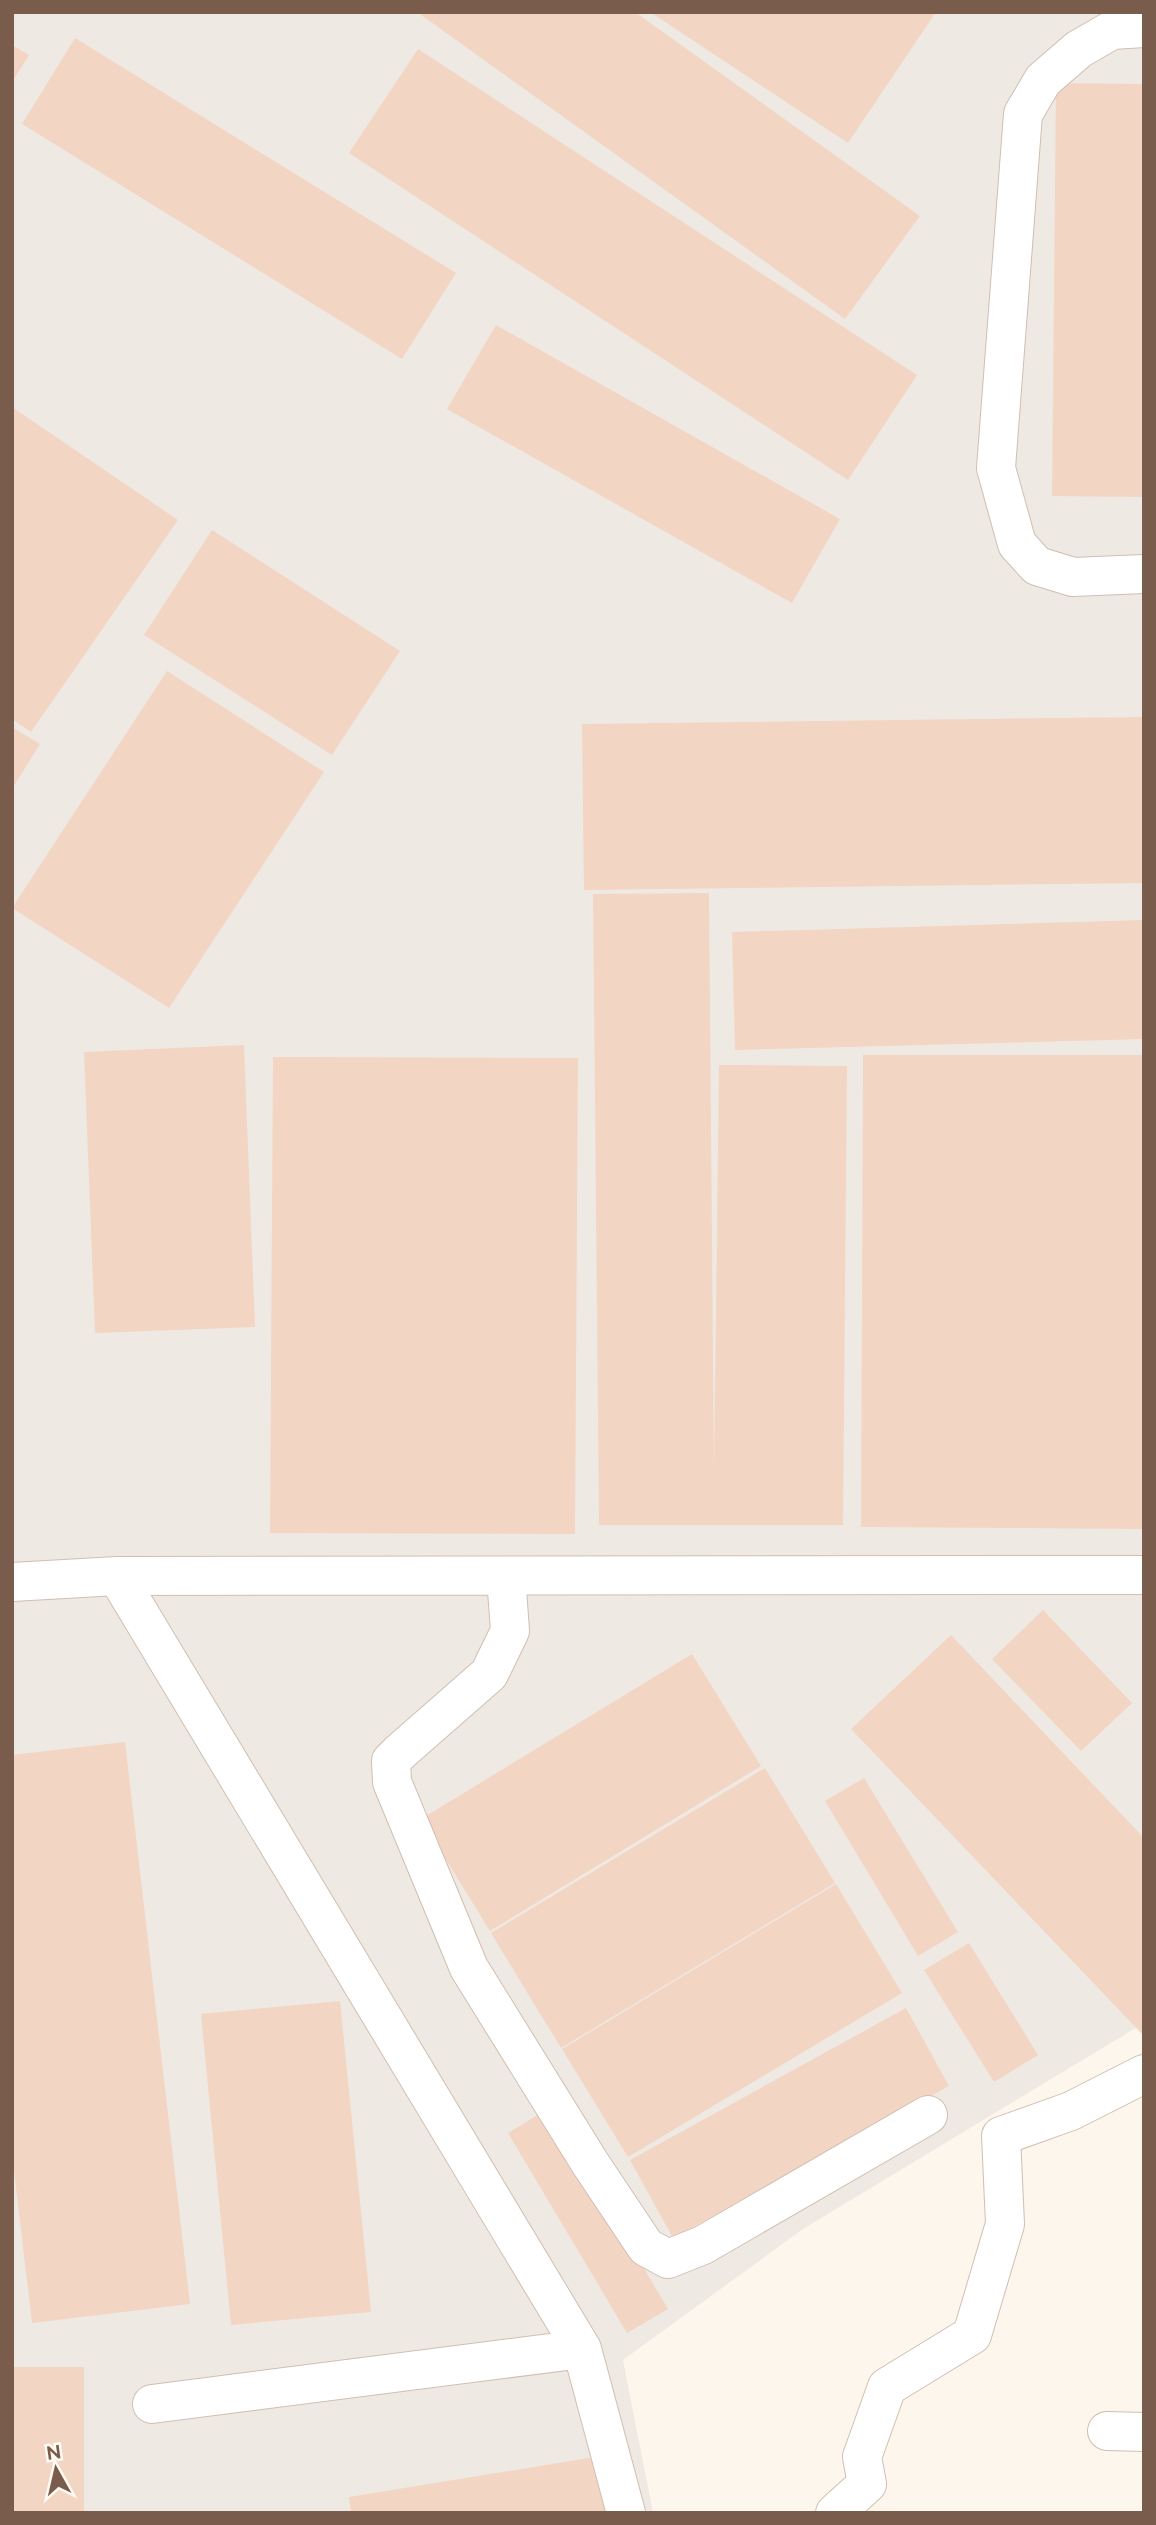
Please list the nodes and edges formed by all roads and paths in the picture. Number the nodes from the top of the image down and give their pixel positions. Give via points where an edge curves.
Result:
1 (1144, 28) edge
2 (1144, 574) edge
3 (1144, 1575) edge
4 (117, 1576) junction
5 (506, 1576) junction
6 (12, 1582) edge
7 (1144, 2074) edge
8 (928, 2115) dead end
9 (582, 2348) junction
10 (152, 2404) dead end
11 (626, 2513) edge
12 (835, 2513) edge

1 - 2 street via 1112,30 1079,49 1043,80 1023,114 996,468 1017,544 1037,566 1073,577
3 - 5 street
4 - 5 street
4 - 6 street
4 - 9 street
5 - 8 street via 510,1632 489,1674 391,1761 392,1782 469,1968 646,2247 668,2259 703,2245
7 - 12 street via 1071,2111 1001,2136 1005,2224 972,2335 887,2387 862,2457 867,2484
9 - 10 street
9 - 11 street

